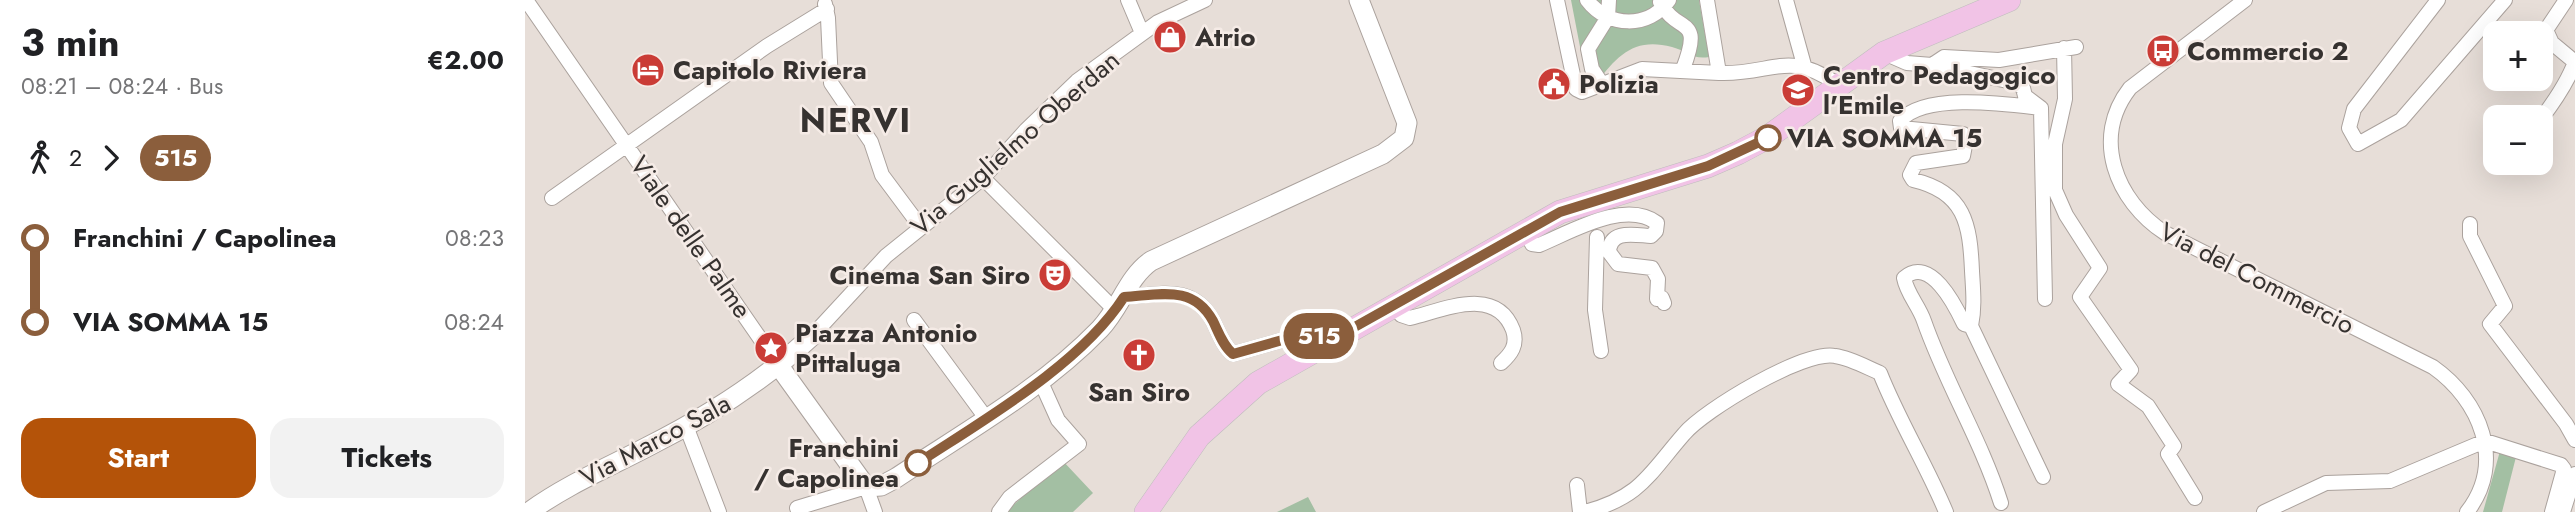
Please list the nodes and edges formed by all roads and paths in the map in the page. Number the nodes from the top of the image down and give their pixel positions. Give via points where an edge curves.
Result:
1 (526, 0) edge
2 (1128, 0) edge
3 (1205, 0) edge
4 (1359, 0) edge
5 (1557, 0) edge
6 (1587, 0) edge
7 (1609, 0) edge
8 (1707, 0) edge
9 (1786, 0) edge
10 (2009, 0) edge
11 (2245, 0) edge
12 (2438, 0) edge
13 (2505, 0) edge
14 (2566, 0) edge
15 (1664, 3) edge
16 (825, 4) edge
17 (1608, 17) junction
18 (1142, 33) junction
19 (1884, 53) junction
20 (1804, 65) junction
21 (1932, 65) junction
22 (1683, 69) junction
23 (1719, 73) junction
24 (1602, 84) junction
25 (1837, 84) junction
26 (2549, 105) edge
27 (2041, 108) junction
28 (627, 146) junction
29 (983, 178) junction
30 (552, 198) dead end
31 (2470, 224) dead end
32 (920, 226) junction
33 (1525, 230) junction
34 (1597, 237) dead end
35 (2045, 299) dead end
36 (1120, 303) junction
37 (1664, 303) dead end
38 (1393, 304) junction
39 (914, 320) dead end
40 (1971, 326) junction
41 (812, 337) joint
42 (1335, 338) junction
43 (1601, 351) dead end
44 (1501, 363) dead end
45 (781, 370) junction
46 (1039, 380) junction
47 (2558, 412) junction
48 (986, 418) junction
49 (2575, 424) edge
50 (686, 426) junction
51 (2575, 440) edge
52 (2485, 441) junction
53 (2575, 474) edge
54 (2043, 477) dead end
55 (1577, 485) dead end
56 (866, 487) junction
57 (2195, 498) dead end
58 (2001, 503) dead end
59 (535, 510) edge
60 (719, 512) edge
61 (799, 512) edge
62 (875, 512) edge
63 (999, 512) edge
64 (1146, 512) edge
65 (1583, 512) edge
66 (1946, 512) edge
67 (2264, 512) edge
68 (2467, 512) edge
69 (2552, 512) edge
70 (2563, 512) edge

1 - 28 street, Viale delle Palme
2 - 18 street
3 - 18 street, Via Guglielmo Oberdan
4 - 36 street via 1407,123 1404,138 1383,154 1151,261 1132,279
5 - 24 street via 1576,89 1582,92
6 - 17 street
7 - 17 street
8 - 23 street
9 - 20 street
10 - 19 main road
11 - 52 street, Via del Commercio via 2123,97 2109,135 2110,154 2126,194 2143,216 2165,233 2434,367 2471,404
12 - 13 street via 2354,109 2349,128 2358,144 2401,120
14 - 26 street via 2546,30 2552,43 2575,62 2569,80
15 - 17 street via 1642,20
15 - 22 street via 1691,34 1693,44
16 - 28 street
16 - 32 street via 831,83 871,142 882,175
17 - 24 street via 1588,49 1592,69
18 - 29 street, Via Guglielmo Oberdan via 1077,80
19 - 21 street via 1907,63
19 - 25 main road
20 - 23 street
20 - 25 street
21 - 27 street via 2017,83
21 - 57 street via 1944,57 1999,60 2070,48 2055,144 2055,190 2099,268 2080,297 2131,370 2118,384 2157,416 2174,446 2168,454
22 - 23 street
22 - 24 street via 1641,69
25 - 33 main road via 1768,137 1738,153 1573,206
27 - 35 street
27 - 40 street via 1929,105 1906,114 1901,121 1901,128 1963,134 1966,140 1963,156 1916,163 1910,175 1947,194 1963,212 1971,238
28 - 30 street, Viale delle Palme
28 - 45 street, Viale delle Palme
29 - 32 street, Via Guglielmo Oberdan
29 - 36 street via 1047,242
31 - 47 street via 2470,236 2505,306 2490,324
32 - 41 street, Via Guglielmo Oberdan
33 - 37 street via 1532,244 1539,245 1619,215 1648,217 1657,223 1651,236 1615,237 1609,252 1618,264 1652,268 1658,279 1657,299
33 - 38 main road
34 - 43 street via 1595,310
36 - 42 street via 1182,293 1193,297 1209,313 1233,354 1286,339
36 - 46 street via 1100,329
38 - 42 main road
38 - 44 street via 1410,318 1479,302 1496,307 1516,342
39 - 48 street
40 - 54 street
40 - 58 street via 1964,324 1949,291 1921,271 1904,278 1987,460
41 - 45 street
42 - 64 main road via 1258,383 1229,408 1180,459
45 - 50 street, Via Marco Sala
45 - 56 street
46 - 48 street
46 - 63 street via 1058,421 1079,444 1010,497
47 - 49 street
47 - 51 street
48 - 56 street via 895,478
50 - 59 street, Via Marco Sala via 562,490
50 - 60 street
52 - 67 street via 2389,481 2326,483
52 - 68 street, Via del Commercio via 2484,476
52 - 69 street via 2561,465 2564,469
53 - 70 street
55 - 65 street
56 - 61 street via 797,508
56 - 62 street
65 - 66 street via 1617,502 1656,472 1702,416 1775,374 1803,361 1833,355 1880,373

